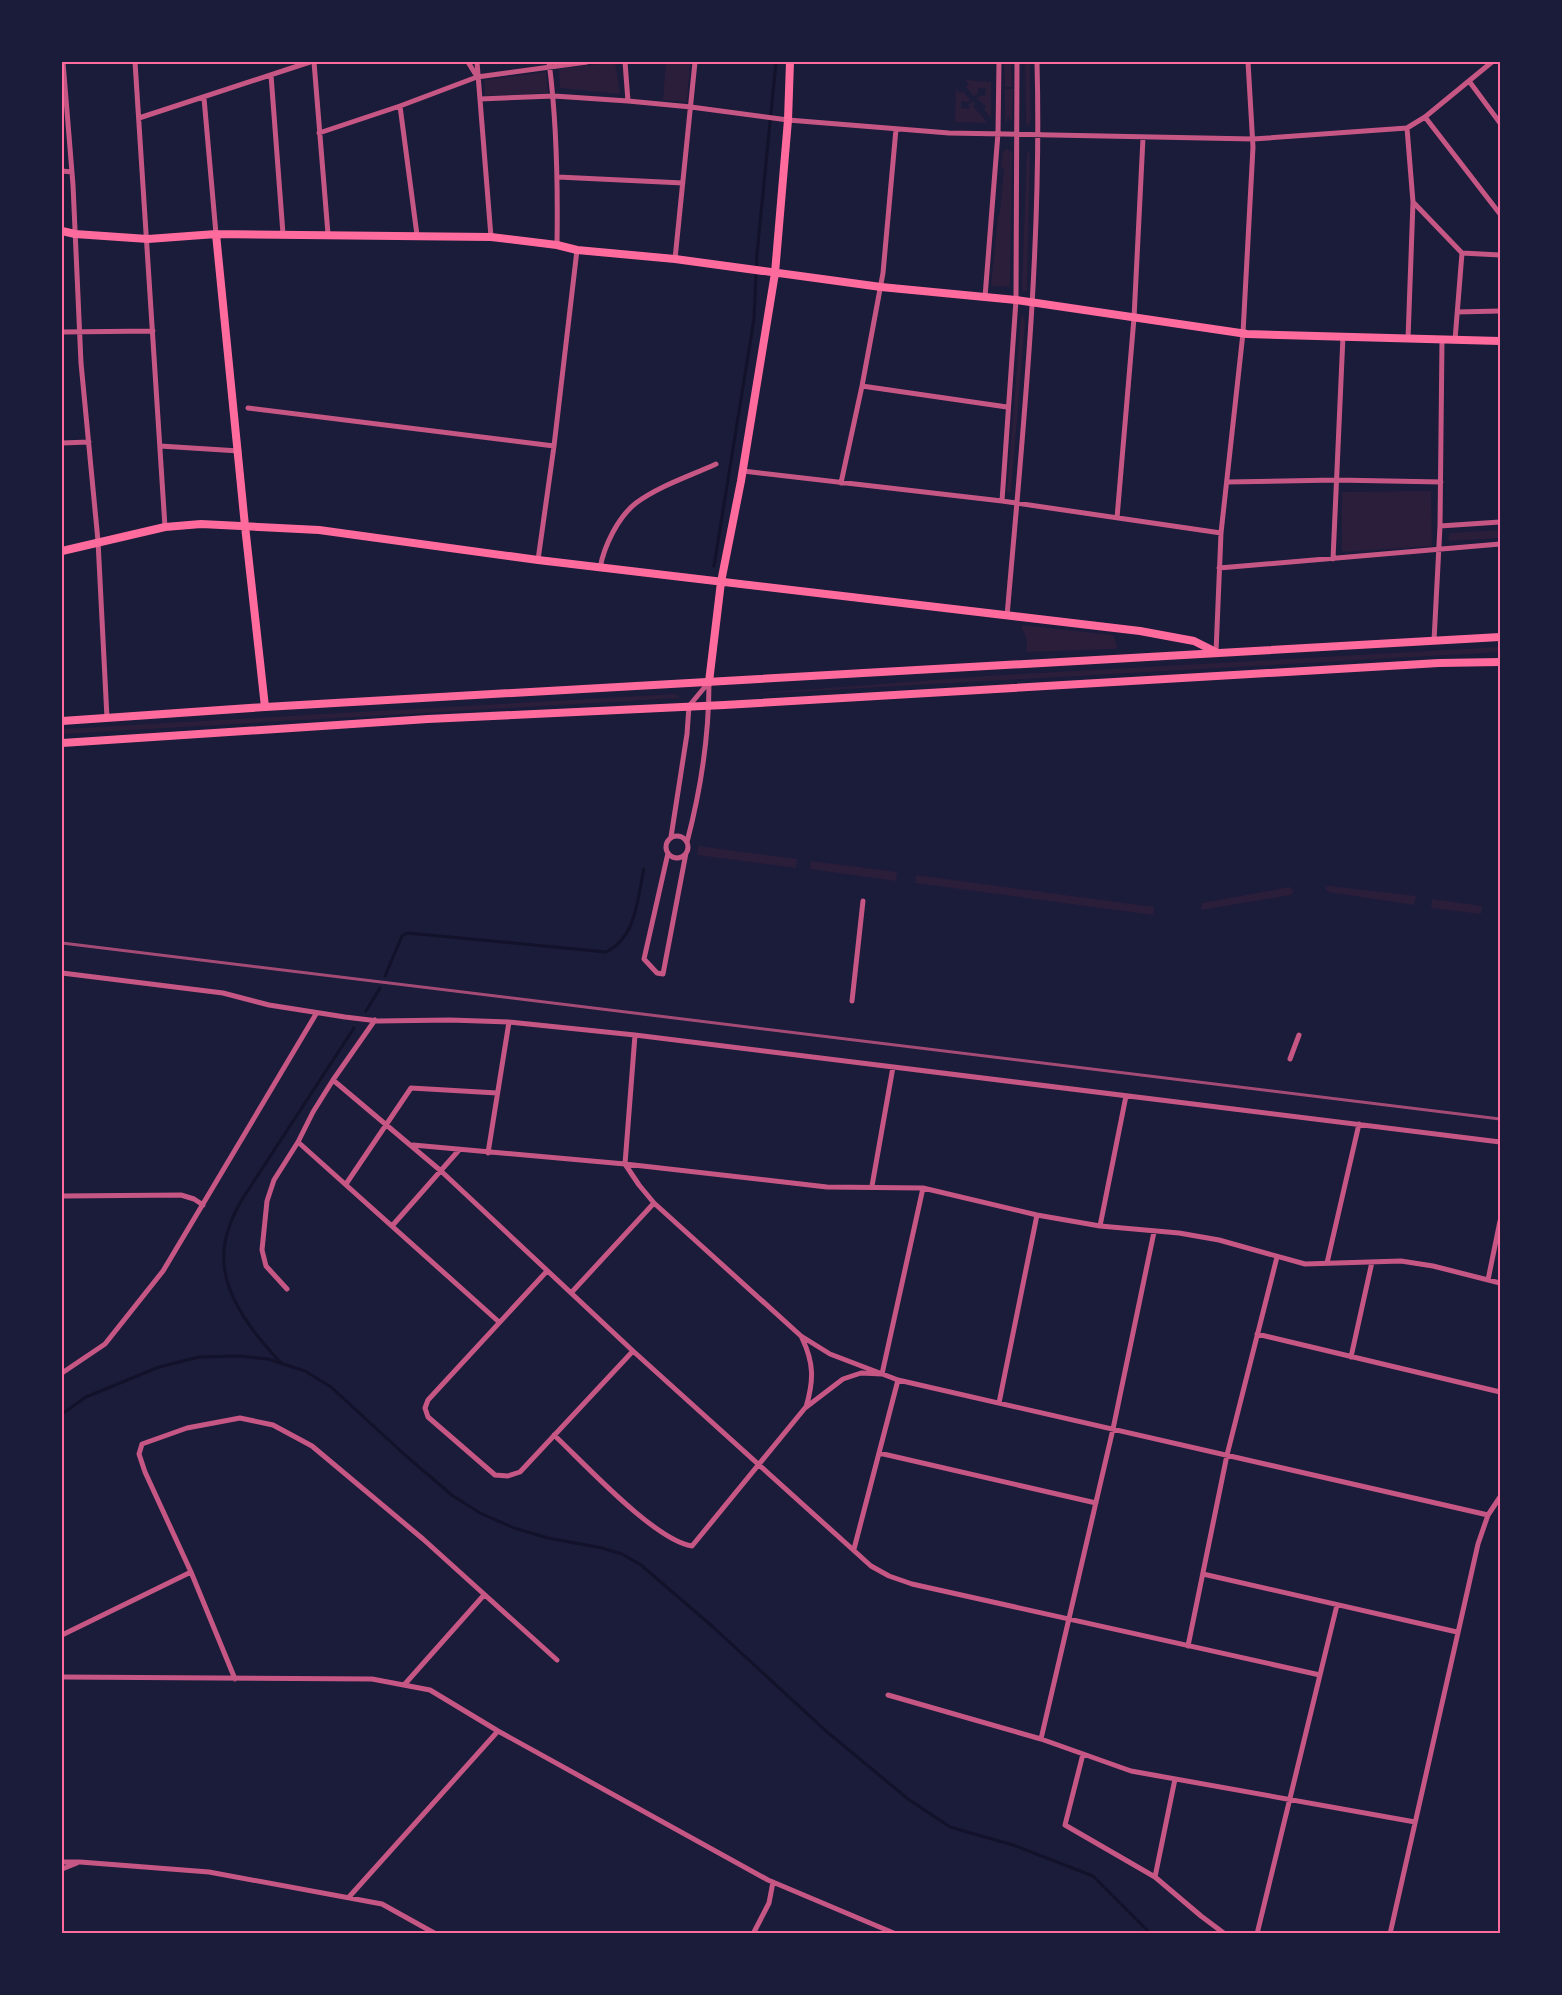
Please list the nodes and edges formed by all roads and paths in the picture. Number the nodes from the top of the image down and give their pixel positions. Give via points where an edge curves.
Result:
1 (63, 62) edge
2 (135, 62) edge
3 (312, 62) edge
4 (468, 62) edge
5 (477, 62) edge
6 (587, 62) edge
7 (625, 62) edge
8 (695, 62) edge
9 (790, 62) edge
10 (999, 62) edge
11 (1017, 62) edge
12 (1037, 62) edge
13 (1248, 62) edge
14 (1492, 62) edge
15 (550, 64) edge
16 (63, 70) edge
17 (271, 75) junction
18 (477, 76) junction
19 (1469, 81) junction
20 (554, 96) junction
21 (204, 98) junction
22 (480, 99) junction
23 (628, 101) junction
24 (400, 106) junction
25 (691, 107) junction
26 (1425, 117) junction
27 (139, 118) junction
28 (788, 120) junction
29 (1500, 123) edge
30 (65, 125) edge
31 (1407, 128) junction
32 (896, 129) junction
33 (319, 133) junction
34 (998, 134) junction
35 (1018, 134) junction
36 (1039, 135) junction
37 (1143, 138) junction
38 (1253, 139) junction
39 (62, 171) edge
40 (72, 172) junction
41 (558, 177) junction
42 (683, 183) junction
43 (1413, 202) junction
44 (1500, 214) edge
45 (62, 231) edge
46 (75, 234) junction
47 (216, 234) junction
48 (283, 234) junction
49 (328, 234) junction
50 (417, 236) junction
51 (491, 237) junction
52 (148, 239) junction
53 (557, 245) junction
54 (577, 250) junction
55 (1462, 253) junction
56 (1500, 255) edge
57 (675, 259) junction
58 (775, 273) junction
59 (881, 286) junction
60 (985, 297) junction
61 (1016, 300) junction
62 (1033, 302) junction
63 (1500, 311) edge
64 (1457, 312) junction
65 (1134, 318) junction
66 (153, 331) junction
67 (62, 332) edge
68 (81, 332) junction
69 (1243, 333) junction
70 (1343, 336) junction
71 (1408, 339) junction
72 (1442, 340) junction
73 (1455, 340) junction
74 (1500, 342) edge
75 (862, 386) junction
76 (1007, 406) junction
77 (248, 408) dead end
78 (89, 442) junction
79 (62, 443) edge
80 (160, 446) junction
81 (554, 446) junction
82 (239, 451) junction
83 (716, 464) dead end
84 (743, 471) junction
85 (1336, 480) junction
86 (1227, 482) junction
87 (1441, 482) junction
88 (841, 483) junction
89 (1002, 501) junction
90 (1017, 503) junction
91 (1117, 518) junction
92 (1500, 522) edge
93 (165, 526) junction
94 (245, 526) junction
95 (1440, 526) junction
96 (1221, 533) junction
97 (98, 541) junction
98 (1500, 544) edge
99 (1440, 548) junction
100 (62, 550) edge
101 (1334, 559) junction
102 (538, 560) junction
103 (600, 568) junction
104 (1219, 568) junction
105 (721, 582) junction
106 (1006, 616) junction
107 (1500, 637) edge
108 (1434, 642) junction
109 (1216, 652) junction
110 (1500, 662) edge
111 (709, 682) junction
112 (689, 706) junction
113 (709, 706) junction
114 (265, 707) junction
115 (106, 718) junction
116 (62, 721) edge
117 (62, 742) edge
118 (671, 837) junction
119 (687, 842) junction
120 (668, 853) junction
121 (686, 853) junction
122 (863, 901) dead end
123 (62, 973) edge
124 (852, 1001) dead end
125 (316, 1014) junction
126 (375, 1020) junction
127 (509, 1022) junction
128 (635, 1035) junction
129 (1299, 1035) dead end
130 (1290, 1059) dead end
131 (893, 1067) junction
132 (333, 1080) junction
133 (497, 1093) junction
134 (1126, 1096) junction
135 (1359, 1124) junction
136 (387, 1125) junction
137 (298, 1142) junction
138 (1500, 1142) edge
139 (412, 1145) junction
140 (459, 1150) junction
141 (488, 1153) junction
142 (626, 1164) junction
143 (441, 1171) junction
144 (346, 1184) junction
145 (872, 1186) junction
146 (923, 1188) junction
147 (62, 1196) edge
148 (654, 1203) junction
149 (203, 1205) junction
150 (1037, 1215) junction
151 (1500, 1221) edge
152 (392, 1226) junction
153 (1100, 1226) junction
154 (1154, 1232) junction
155 (1277, 1257) junction
156 (1372, 1262) junction
157 (1327, 1263) junction
158 (547, 1270) junction
159 (1488, 1280) junction
160 (1500, 1283) edge
161 (287, 1289) dead end
162 (571, 1293) junction
163 (500, 1322) junction
164 (1257, 1334) junction
165 (801, 1336) junction
166 (633, 1351) junction
167 (1352, 1357) junction
168 (62, 1373) edge
169 (882, 1374) junction
170 (898, 1380) junction
171 (1500, 1392) edge
172 (999, 1403) junction
173 (805, 1408) junction
174 (1113, 1429) junction
175 (554, 1435) junction
176 (879, 1453) junction
177 (1227, 1455) junction
178 (760, 1464) junction
179 (1500, 1497) edge
180 (1096, 1503) junction
181 (1488, 1515) junction
182 (854, 1550) junction
183 (191, 1572) junction
184 (1203, 1574) junction
185 (484, 1595) junction
186 (1337, 1605) junction
187 (1069, 1620) junction
188 (1457, 1632) junction
189 (62, 1635) edge
190 (1188, 1646) junction
191 (557, 1660) dead end
192 (1320, 1675) junction
193 (62, 1677) edge
194 (235, 1679) junction
195 (404, 1685) junction
196 (888, 1695) dead end
197 (498, 1731) junction
198 (1041, 1739) junction
199 (1083, 1754) junction
200 (1175, 1779) junction
201 (1289, 1801) junction
202 (1414, 1822) junction
203 (62, 1862) edge
204 (80, 1862) junction
205 (62, 1869) edge
206 (1155, 1877) junction
207 (773, 1882) junction
208 (350, 1897) junction
209 (436, 1934) edge
210 (753, 1934) edge
211 (896, 1934) edge
212 (1226, 1934) edge
213 (1257, 1934) edge
214 (1390, 1934) edge

1 - 16 street
2 - 27 street
3 - 17 street
3 - 33 street
4 - 18 street
5 - 18 street
6 - 15 street
7 - 23 street
8 - 25 street
9 - 28 main road
10 - 34 street
11 - 35 street
12 - 36 street
13 - 38 street
14 - 19 street
15 - 18 street
15 - 20 street
16 - 30 street
17 - 21 street
17 - 48 street
18 - 22 street
18 - 24 street
19 - 26 street
19 - 29 street
20 - 22 street
20 - 23 street
20 - 41 street
21 - 27 street
21 - 47 street
22 - 51 street
23 - 25 street
24 - 33 street
24 - 50 street
25 - 28 street
25 - 42 street
26 - 31 street
26 - 44 street
27 - 52 street
28 - 32 street
28 - 58 main road
30 - 40 street
31 - 38 street
31 - 43 street
32 - 34 street
32 - 59 street
33 - 49 street
34 - 35 street
34 - 60 street
35 - 36 street
35 - 61 street
36 - 37 street
36 - 62 street
37 - 38 street
37 - 65 street
38 - 69 street
39 - 40 street
40 - 46 street
41 - 42 street
41 - 53 street
42 - 57 street
43 - 55 street
43 - 71 street
45 - 46 main road
46 - 52 main road
46 - 68 street
47 - 48 main road
47 - 52 main road
47 - 82 main road
48 - 49 main road
49 - 50 main road
50 - 51 main road
51 - 53 main road
52 - 66 street
53 - 54 main road
54 - 57 main road
54 - 81 street
55 - 56 street
55 - 64 street
57 - 58 main road
58 - 59 main road
58 - 84 main road
59 - 60 main road
59 - 75 street
60 - 61 main road
61 - 62 main road
61 - 76 street
62 - 65 main road
62 - 90 street
63 - 64 street
64 - 73 street
65 - 69 main road
65 - 91 street
66 - 68 street
66 - 80 street
67 - 68 street
68 - 78 street
69 - 70 main road
69 - 86 street
70 - 71 main road
70 - 85 street
71 - 72 main road
72 - 73 main road
72 - 87 street
73 - 74 main road
75 - 76 street
75 - 88 street
76 - 89 street
77 - 81 street
78 - 79 street
78 - 97 street
80 - 82 street
80 - 93 street
81 - 102 street
82 - 94 main road
83 - 103 street via 633,505 603,554
84 - 88 street
84 - 105 main road
85 - 86 street
85 - 87 street
85 - 101 street
86 - 96 street
87 - 95 street
88 - 89 street
89 - 90 street
90 - 91 street
90 - 106 street
91 - 96 street
92 - 95 street
93 - 94 main road
93 - 97 main road
94 - 102 main road via 351,533
94 - 114 main road
95 - 99 street
96 - 104 street
97 - 100 main road
97 - 115 street
98 - 99 street
99 - 101 street
99 - 108 street
101 - 104 street
102 - 103 main road
103 - 105 main road
104 - 109 street
105 - 106 main road
105 - 111 main road
106 - 109 main road via 1167,635 1194,641
107 - 108 highway
108 - 109 highway
109 - 111 highway
110 - 113 highway
111 - 112 street
111 - 113 street
111 - 114 highway
112 - 113 highway
112 - 117 highway
112 - 118 street
113 - 119 street via 703,765
114 - 115 highway
115 - 116 highway
118 - 119 street via 678,836
118 - 120 street via 666,843
119 - 121 street
120 - 121 street via 677,858
120 - 121 street via 644,959 663,974
122 - 124 street
123 - 125 street via 223,993
125 - 126 street
125 - 149 street
126 - 127 street
126 - 132 street
127 - 128 street
127 - 133 street
128 - 131 street
128 - 142 street
129 - 130 street
131 - 134 street
131 - 145 street
132 - 136 street
132 - 137 street
133 - 136 street via 411,1088
133 - 141 street
134 - 135 street
134 - 153 street
135 - 138 street
135 - 157 street
136 - 139 street
136 - 144 street
137 - 144 street
137 - 161 street via 274,1180 267,1201 262,1250 266,1266
139 - 140 street
139 - 143 street
140 - 141 street
140 - 143 street
141 - 142 street
142 - 145 street via 827,1187
142 - 148 street
143 - 152 street
143 - 158 street
144 - 152 street
145 - 146 street
146 - 150 street
146 - 169 street
147 - 149 street via 181,1195
148 - 162 street
148 - 165 street
149 - 168 street via 163,1271 105,1344
150 - 153 street
150 - 172 street
151 - 159 street
152 - 163 street
153 - 154 street
154 - 155 street via 1219,1240
154 - 174 street
155 - 157 street via 1305,1264
155 - 164 street
156 - 157 street
156 - 159 street via 1422,1264
156 - 167 street
158 - 162 street
158 - 163 street
159 - 160 street
162 - 166 street
163 - 175 street via 428,1400 428,1417 495,1475 520,1472
164 - 167 street
164 - 177 street
165 - 169 street via 830,1354
165 - 173 street via 810,1354 812,1372
166 - 175 street
166 - 178 street
167 - 171 street
169 - 170 street
169 - 173 street via 861,1373 843,1379
170 - 172 street
170 - 176 street
172 - 174 street
173 - 178 street
174 - 177 street
174 - 180 street
175 - 178 street via 645,1520 683,1545 692,1546
176 - 180 street
176 - 182 street
177 - 181 street
177 - 184 street
178 - 182 street
179 - 181 street
180 - 187 street
181 - 188 street
182 - 187 street via 871,1566 912,1584
183 - 185 street via 145,1472 139,1454 142,1444 187,1428 240,1418 273,1425 312,1446
183 - 189 street
183 - 194 street
184 - 186 street
184 - 190 street
185 - 191 street
185 - 195 street
186 - 188 street
186 - 192 street
187 - 190 street
187 - 198 street
188 - 202 street
190 - 192 street
192 - 201 street
193 - 194 street
194 - 195 street via 372,1679
195 - 197 street via 430,1690
196 - 198 street
197 - 207 street
197 - 208 street
198 - 199 street
199 - 200 street via 1131,1771
199 - 206 street via 1065,1824
200 - 201 street
200 - 206 street
201 - 202 street
201 - 213 street
202 - 214 street
203 - 204 street
204 - 205 street
204 - 208 street via 209,1872
206 - 212 street
207 - 210 street via 769,1903
207 - 211 street
208 - 209 street via 382,1904

